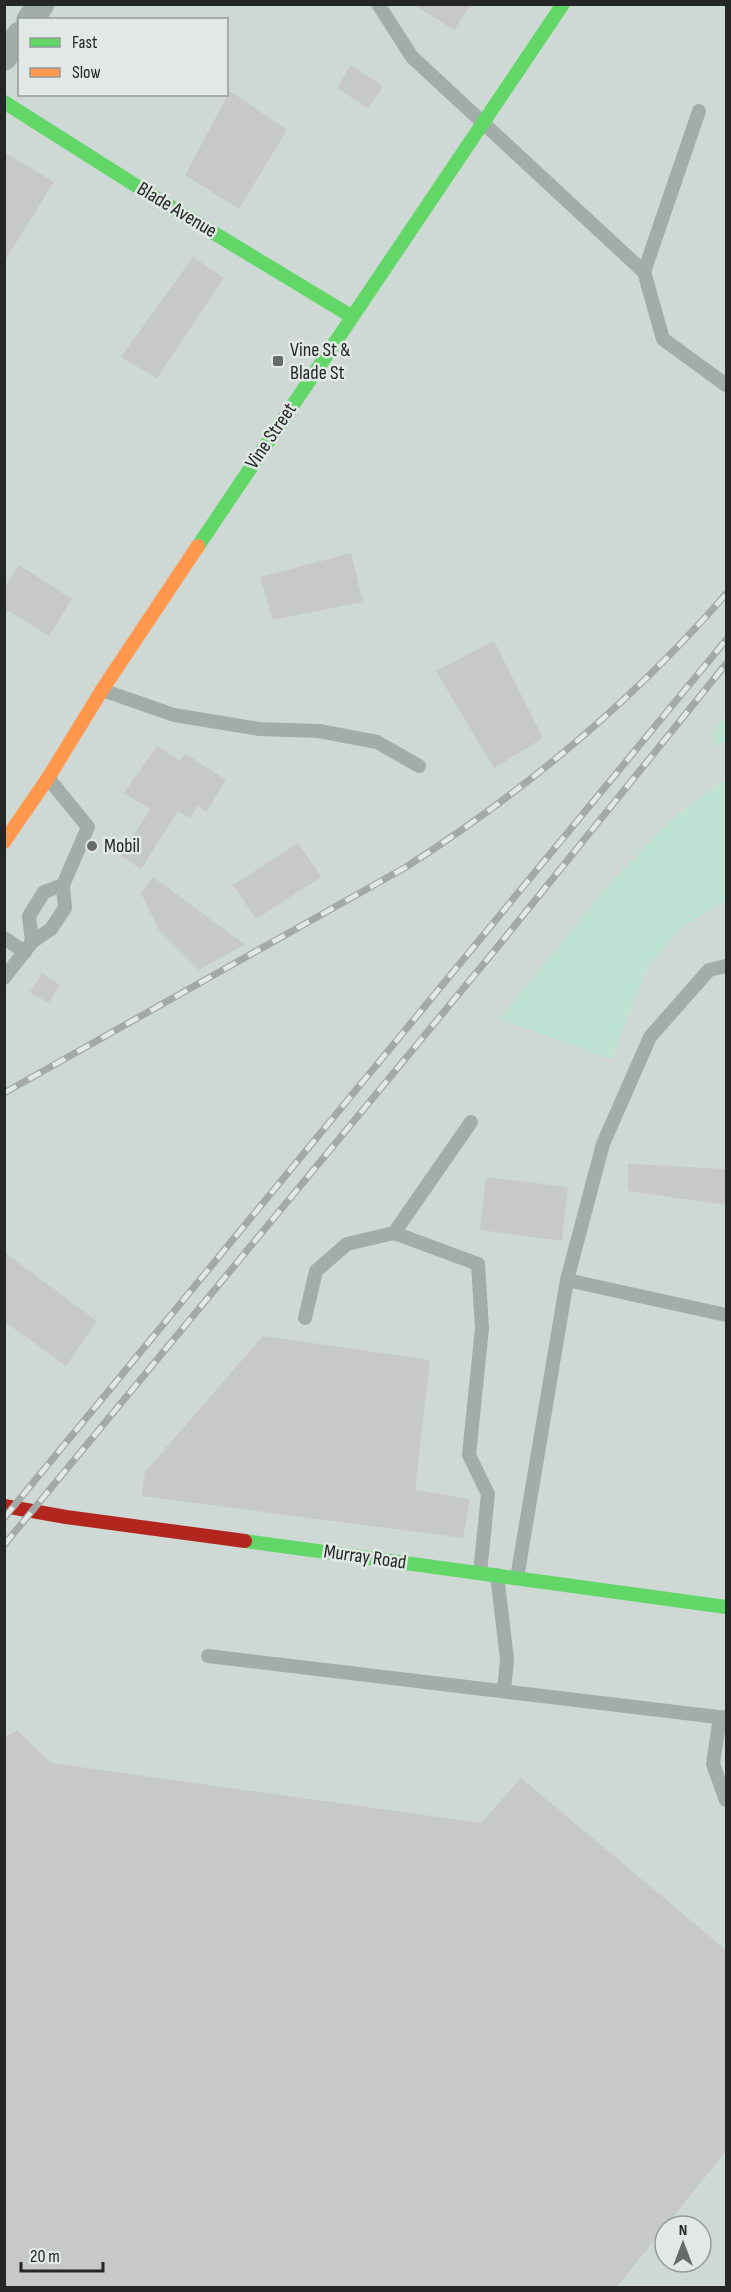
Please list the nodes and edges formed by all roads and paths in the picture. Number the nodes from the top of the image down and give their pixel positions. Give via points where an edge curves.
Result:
1 (41, 4) edge
2 (378, 4) edge
3 (563, 4) edge
4 (31, 18) edge
5 (18, 38) edge
6 (4, 57) edge
7 (4, 102) edge
8 (699, 111) dead end
9 (482, 123) junction
10 (645, 272) junction
11 (351, 316) junction
12 (726, 385) edge
13 (102, 690) junction
14 (419, 766) dead end
15 (48, 778) junction
16 (4, 842) edge
17 (63, 885) junction
18 (5, 938) edge
19 (28, 947) junction
20 (726, 966) edge
21 (4, 978) edge
22 (471, 1122) dead end
23 (394, 1233) junction
24 (567, 1280) junction
25 (726, 1315) edge
26 (305, 1318) dead end
27 (4, 1506) edge
28 (480, 1573) junction
29 (497, 1575) junction
30 (517, 1578) junction
31 (726, 1607) edge
32 (208, 1656) dead end
33 (504, 1692) junction
34 (723, 1717) edge
35 (726, 1800) edge

1 - 4 street
2 - 9 lane via 412,57
3 - 9 street, Vine Street
5 - 6 street
7 - 11 street, Blade Avenue
8 - 10 lane
9 - 10 lane
9 - 11 street, Vine Street
10 - 12 lane via 663,339
11 - 13 street, Vine Street
13 - 14 lane via 174,715 259,729 319,731 377,742
13 - 15 street, Vine Street
15 - 16 street, Vine Street
15 - 17 lane via 88,827
17 - 19 lane via 65,908 51,929
17 - 19 lane via 44,892 29,916
18 - 19 lane
19 - 21 lane
20 - 24 lane via 709,970 650,1037 603,1144
22 - 23 lane
23 - 26 lane via 347,1244 316,1271
23 - 28 lane via 478,1264 482,1328 470,1455 488,1494
24 - 25 lane
24 - 30 lane
27 - 28 street, Murray Road
28 - 29 street, Murray Road
29 - 30 street, Murray Road
29 - 33 lane via 507,1659
30 - 31 street, Murray Road
32 - 33 lane
33 - 34 lane
34 - 35 lane via 713,1764

